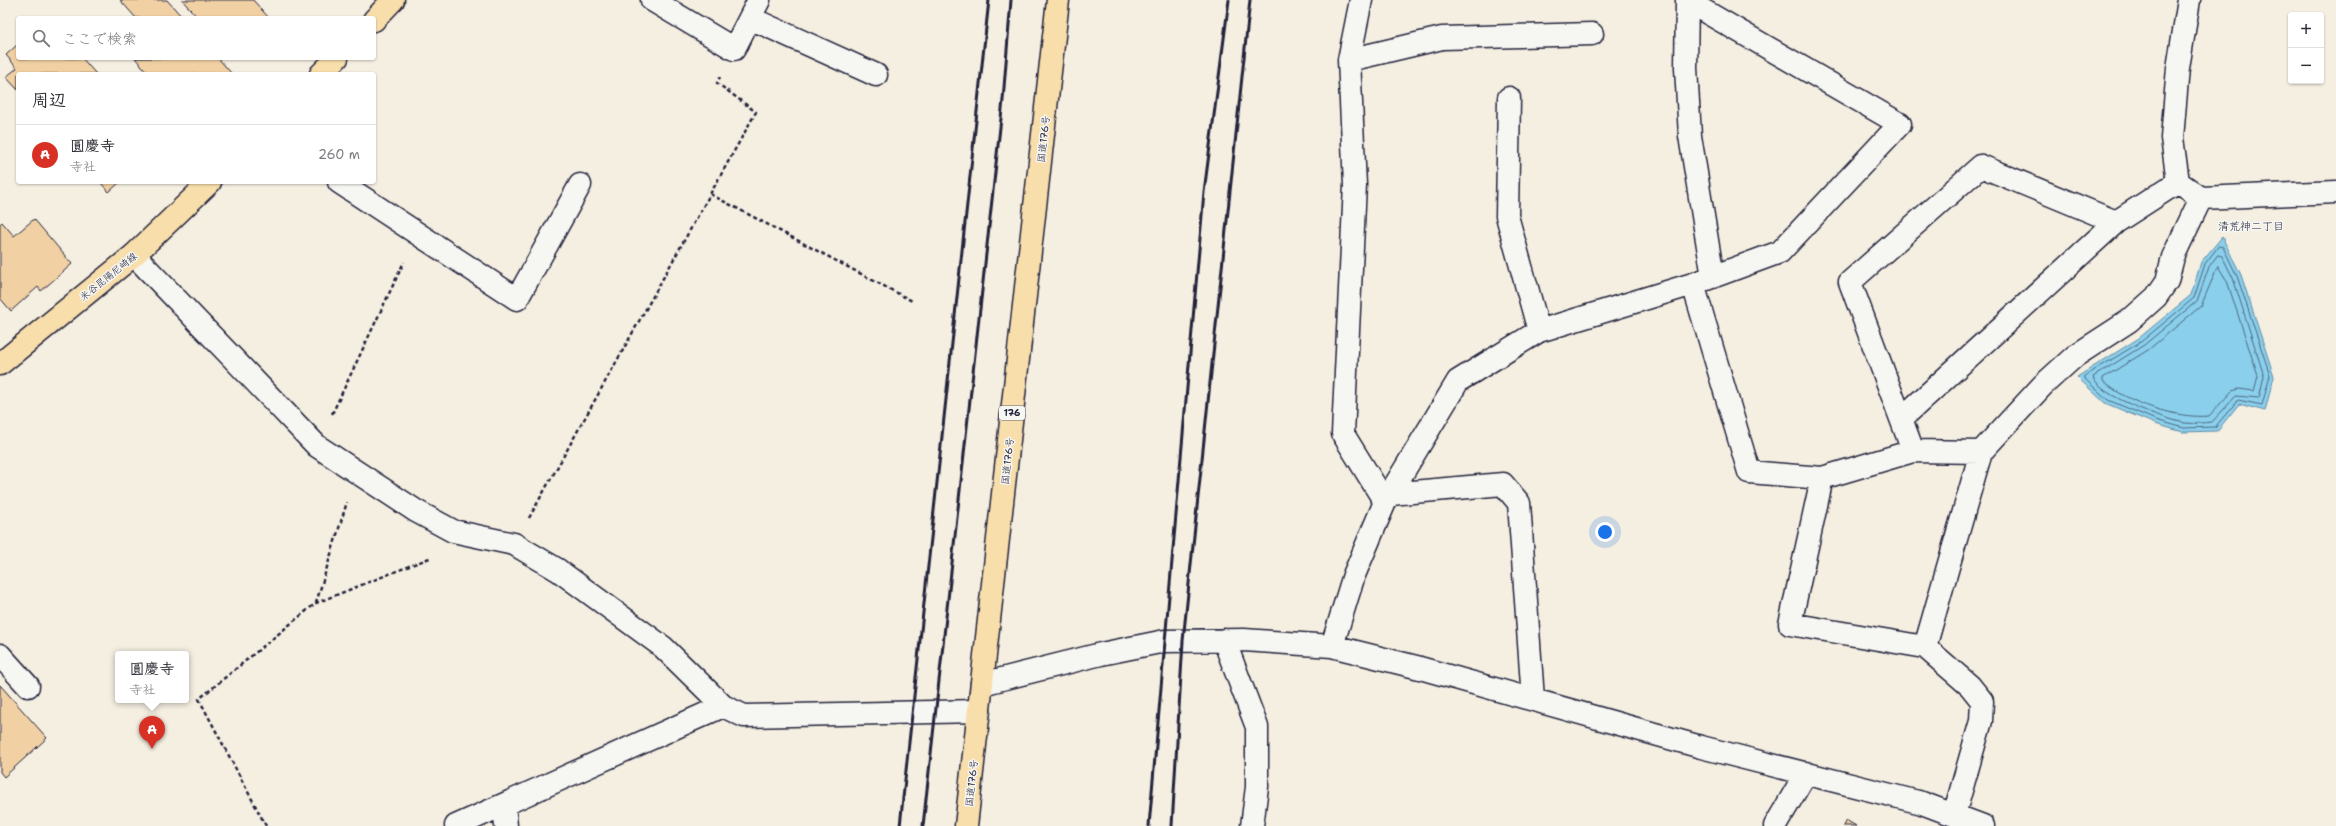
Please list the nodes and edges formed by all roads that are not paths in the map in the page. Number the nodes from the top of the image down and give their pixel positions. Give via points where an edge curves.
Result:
1 (393, 0) edge
2 (652, 0) edge
3 (1058, 0) edge
4 (1361, 0) edge
5 (1687, 0) edge
6 (2189, 0) edge
7 (754, 9) edge
8 (376, 18) edge
9 (1592, 34) dead end
10 (335, 60) edge
11 (1349, 60) junction
12 (323, 72) edge
13 (876, 75) dead end
14 (1509, 98) dead end
15 (2178, 182) junction
16 (208, 184) edge
17 (342, 184) edge
18 (580, 186) dead end
19 (2336, 192) edge
20 (2201, 198) junction
21 (2116, 222) junction
22 (134, 255) junction
23 (1703, 281) junction
24 (1539, 331) junction
25 (0, 364) edge
26 (1901, 419) junction
27 (1913, 451) junction
28 (1980, 452) junction
29 (1822, 478) junction
30 (1388, 498) junction
31 (1224, 640) junction
32 (1332, 646) junction
33 (1924, 648) junction
34 (0, 655) edge
35 (982, 684) junction
36 (28, 686) dead end
37 (1533, 700) junction
38 (723, 706) junction
39 (979, 710) junction
40 (1806, 773) junction
41 (505, 815) edge
42 (1954, 815) junction
43 (1978, 825) edge
44 (456, 826) edge
45 (966, 826) edge
46 (1252, 826) edge
47 (1776, 826) edge

1 - 8 main road
2 - 7 street via 734,49
3 - 35 main road, 国道176号 / 176
4 - 11 street
5 - 23 street via 1686,68
5 - 23 street via 1900,124 1780,252
6 - 15 street via 2178,68 2172,138
7 - 13 street
9 - 11 street via 1442,38
10 - 12 main road
11 - 30 street via 1355,185 1342,434
14 - 24 street via 1507,216
15 - 20 street
15 - 21 street
16 - 22 main road, 米谷昆陽尼崎線
17 - 18 street via 517,299
19 - 20 street
20 - 28 street via 2174,257 2167,281 2156,297 2129,321 2075,356 2043,385
21 - 26 street
21 - 26 street via 1981,166 1850,282
22 - 25 main road, 米谷昆陽尼崎線
22 - 38 street via 317,446 422,515 452,531 514,544 558,570 663,648
23 - 24 street
23 - 29 street via 1749,472
24 - 30 street via 1458,381
26 - 27 street
27 - 28 street
27 - 29 street
28 - 33 street
29 - 33 street via 1790,624
30 - 32 street via 1354,575
30 - 37 street via 1503,484 1519,503
31 - 32 street
31 - 35 street via 1164,641
31 - 46 street via 1258,727 1257,787
32 - 37 street
33 - 42 street via 1970,686 1982,701 1981,720
34 - 36 street
35 - 39 main road, 国道176号 / 176
37 - 40 street via 1701,747
38 - 39 street via 744,716
38 - 41 street
39 - 45 main road, 国道176号 / 176
40 - 42 street via 1922,803
40 - 47 street
41 - 44 street
42 - 43 street

